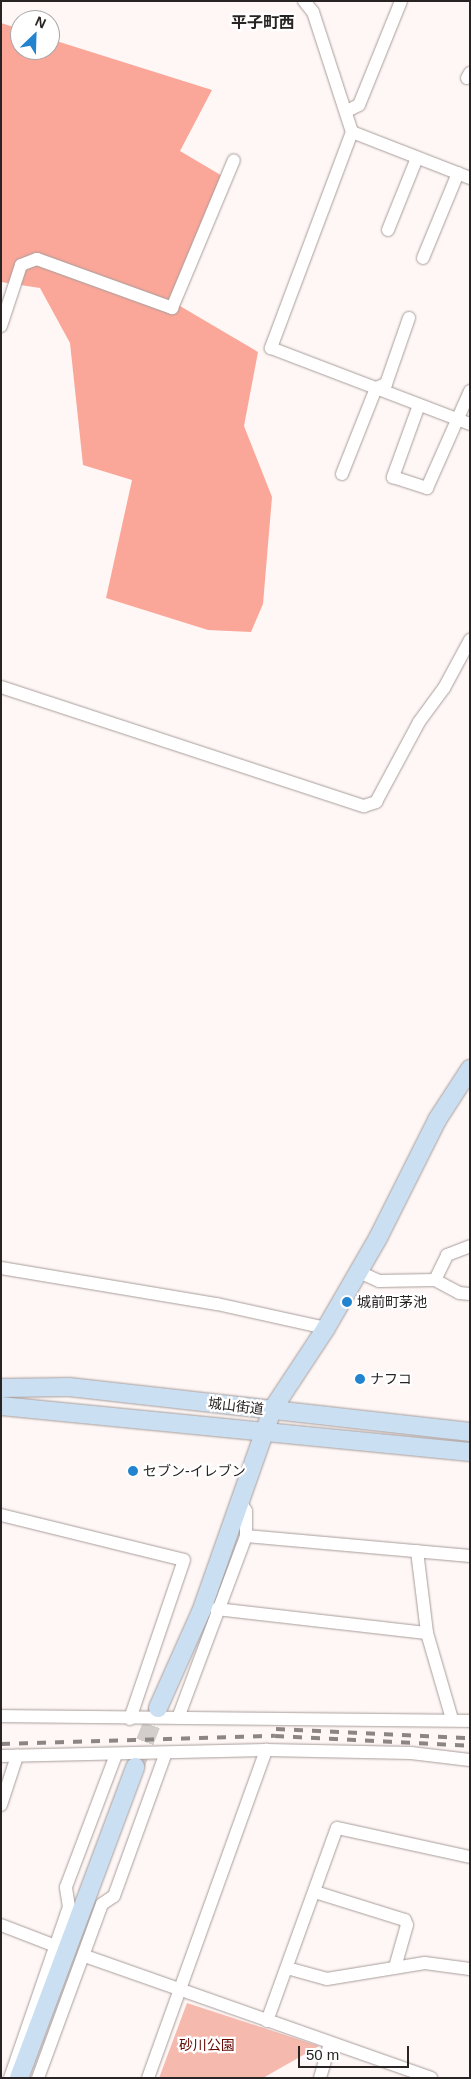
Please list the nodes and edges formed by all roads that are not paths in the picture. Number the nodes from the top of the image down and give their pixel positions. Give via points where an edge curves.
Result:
1 (304, 1) edge
2 (401, 1) edge
3 (346, 111) junction
4 (352, 132) junction
5 (417, 158) junction
6 (234, 160) dead end
7 (464, 176) edge
8 (388, 230) dead end
9 (423, 258) dead end
10 (409, 318) dead end
11 (1, 326) edge
12 (376, 388) junction
13 (470, 391) edge
14 (418, 405) junction
15 (464, 422) edge
16 (342, 474) dead end
17 (470, 640) edge
18 (1, 687) edge
19 (470, 1070) edge
20 (470, 1246) edge
21 (1, 1268) edge
22 (359, 1272) junction
23 (435, 1280) junction
24 (470, 1294) edge
25 (326, 1328) junction
26 (1, 1388) edge
27 (1, 1406) edge
28 (272, 1410) junction
29 (265, 1431) junction
30 (470, 1432) edge
31 (470, 1452) edge
32 (241, 1503) junction
33 (1, 1515) edge
34 (246, 1536) junction
35 (417, 1551) junction
36 (470, 1556) edge
37 (216, 1609) junction
38 (427, 1633) junction
39 (158, 1708) tunnel mouth
40 (1, 1716) edge
41 (178, 1718) junction
42 (130, 1719) junction
43 (452, 1719) junction
44 (470, 1721) edge
45 (266, 1750) junction
46 (116, 1755) junction
47 (165, 1755) junction
48 (1, 1756) edge
49 (18, 1756) junction
50 (470, 1760) edge
51 (135, 1767) tunnel mouth
52 (1, 1806) edge
53 (470, 1857) edge
54 (315, 1892) junction
55 (1, 1926) edge
56 (53, 1945) junction
57 (85, 1956) junction
58 (395, 1967) junction
59 (287, 1968) junction
60 (470, 1969) edge
61 (182, 1989) junction
62 (267, 2021) junction
63 (37, 2034) junction
64 (330, 2044) junction
65 (10, 2078) edge
66 (19, 2078) edge
67 (28, 2078) edge
68 (38, 2078) edge
69 (148, 2078) edge
70 (320, 2078) edge
71 (431, 2078) edge

1 - 3 street via 313,12
2 - 3 street via 359,105
3 - 4 street
4 - 5 street
4 - 12 street via 271,348
5 - 7 street
5 - 8 street
6 - 11 street via 172,308 37,259 21,265
7 - 9 street
10 - 12 street via 386,384
12 - 14 street
12 - 16 street
13 - 15 street
14 - 15 street
14 - 15 street via 393,477 427,488
17 - 18 street via 444,688 418,722 376,802 364,806
19 - 22 street via 426,1141
20 - 23 street via 447,1255
21 - 25 street via 217,1304
22 - 23 street via 379,1281
22 - 25 street
23 - 24 street via 459,1293
25 - 28 street
26 - 28 street, 城山街道 via 70,1387
27 - 29 street, 城山街道
28 - 29 street
28 - 30 street, 城山街道
29 - 31 street, 城山街道
29 - 32 street
32 - 34 street via 246,1512
32 - 39 street via 202,1609
33 - 42 street via 184,1560
34 - 35 street
34 - 37 street
35 - 36 street
35 - 38 street
37 - 38 street
37 - 41 street
38 - 43 street
40 - 42 street
41 - 42 street
41 - 43 street
43 - 44 street
45 - 47 street
45 - 50 street via 411,1753
45 - 61 street
46 - 47 street
46 - 49 street
46 - 56 street via 66,1887 69,1907
47 - 57 street via 114,1896 102,1904
48 - 49 street
49 - 52 street
51 - 63 street
53 - 54 street via 337,1828
54 - 58 street via 405,1920 407,1925
54 - 59 street
55 - 56 street
56 - 65 street
57 - 61 street
57 - 68 street
58 - 59 street via 339,1979
58 - 60 street via 425,1963
59 - 62 street
61 - 62 street
61 - 69 street
62 - 64 street
63 - 66 street
63 - 67 street
64 - 70 street
64 - 71 street

